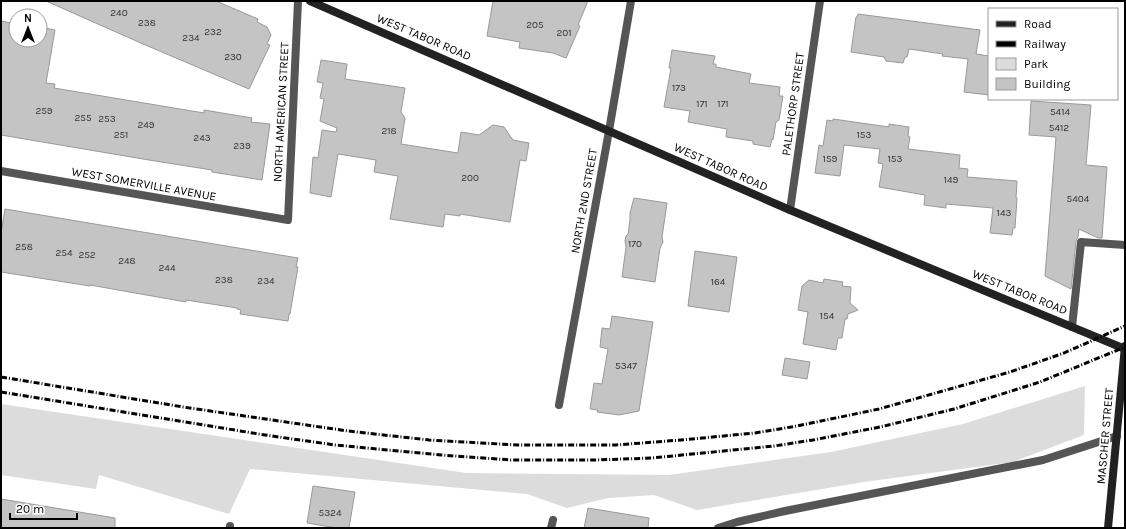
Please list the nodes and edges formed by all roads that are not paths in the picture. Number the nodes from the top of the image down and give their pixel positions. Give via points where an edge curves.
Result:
1 (298, 1) edge
2 (310, 1) edge
3 (631, 1) edge
4 (820, 1) edge
5 (609, 131) junction
6 (1, 172) edge
7 (790, 210) junction
8 (284, 219) joint
9 (1125, 245) edge
10 (1072, 327) junction
11 (1125, 348) edge
12 (559, 404) dead end
13 (1117, 436) junction
14 (718, 528) edge
15 (1108, 528) edge

1 - 8 street, NORTH AMERICAN STREET via 288,220
2 - 5 street, WEST TABOR ROAD
3 - 5 street, NORTH 2ND STREET
4 - 7 street, PALETHORP STREET
5 - 7 street, WEST TABOR ROAD
5 - 12 street, NORTH 2ND STREET
6 - 8 street, WEST SOMERVILLE AVENUE
7 - 10 street, WEST TABOR ROAD
9 - 10 street via 1081,242
10 - 11 street, WEST TABOR ROAD
11 - 13 street, MASCHER STREET
13 - 14 street via 1043,460 785,511
13 - 15 street, MASCHER STREET

